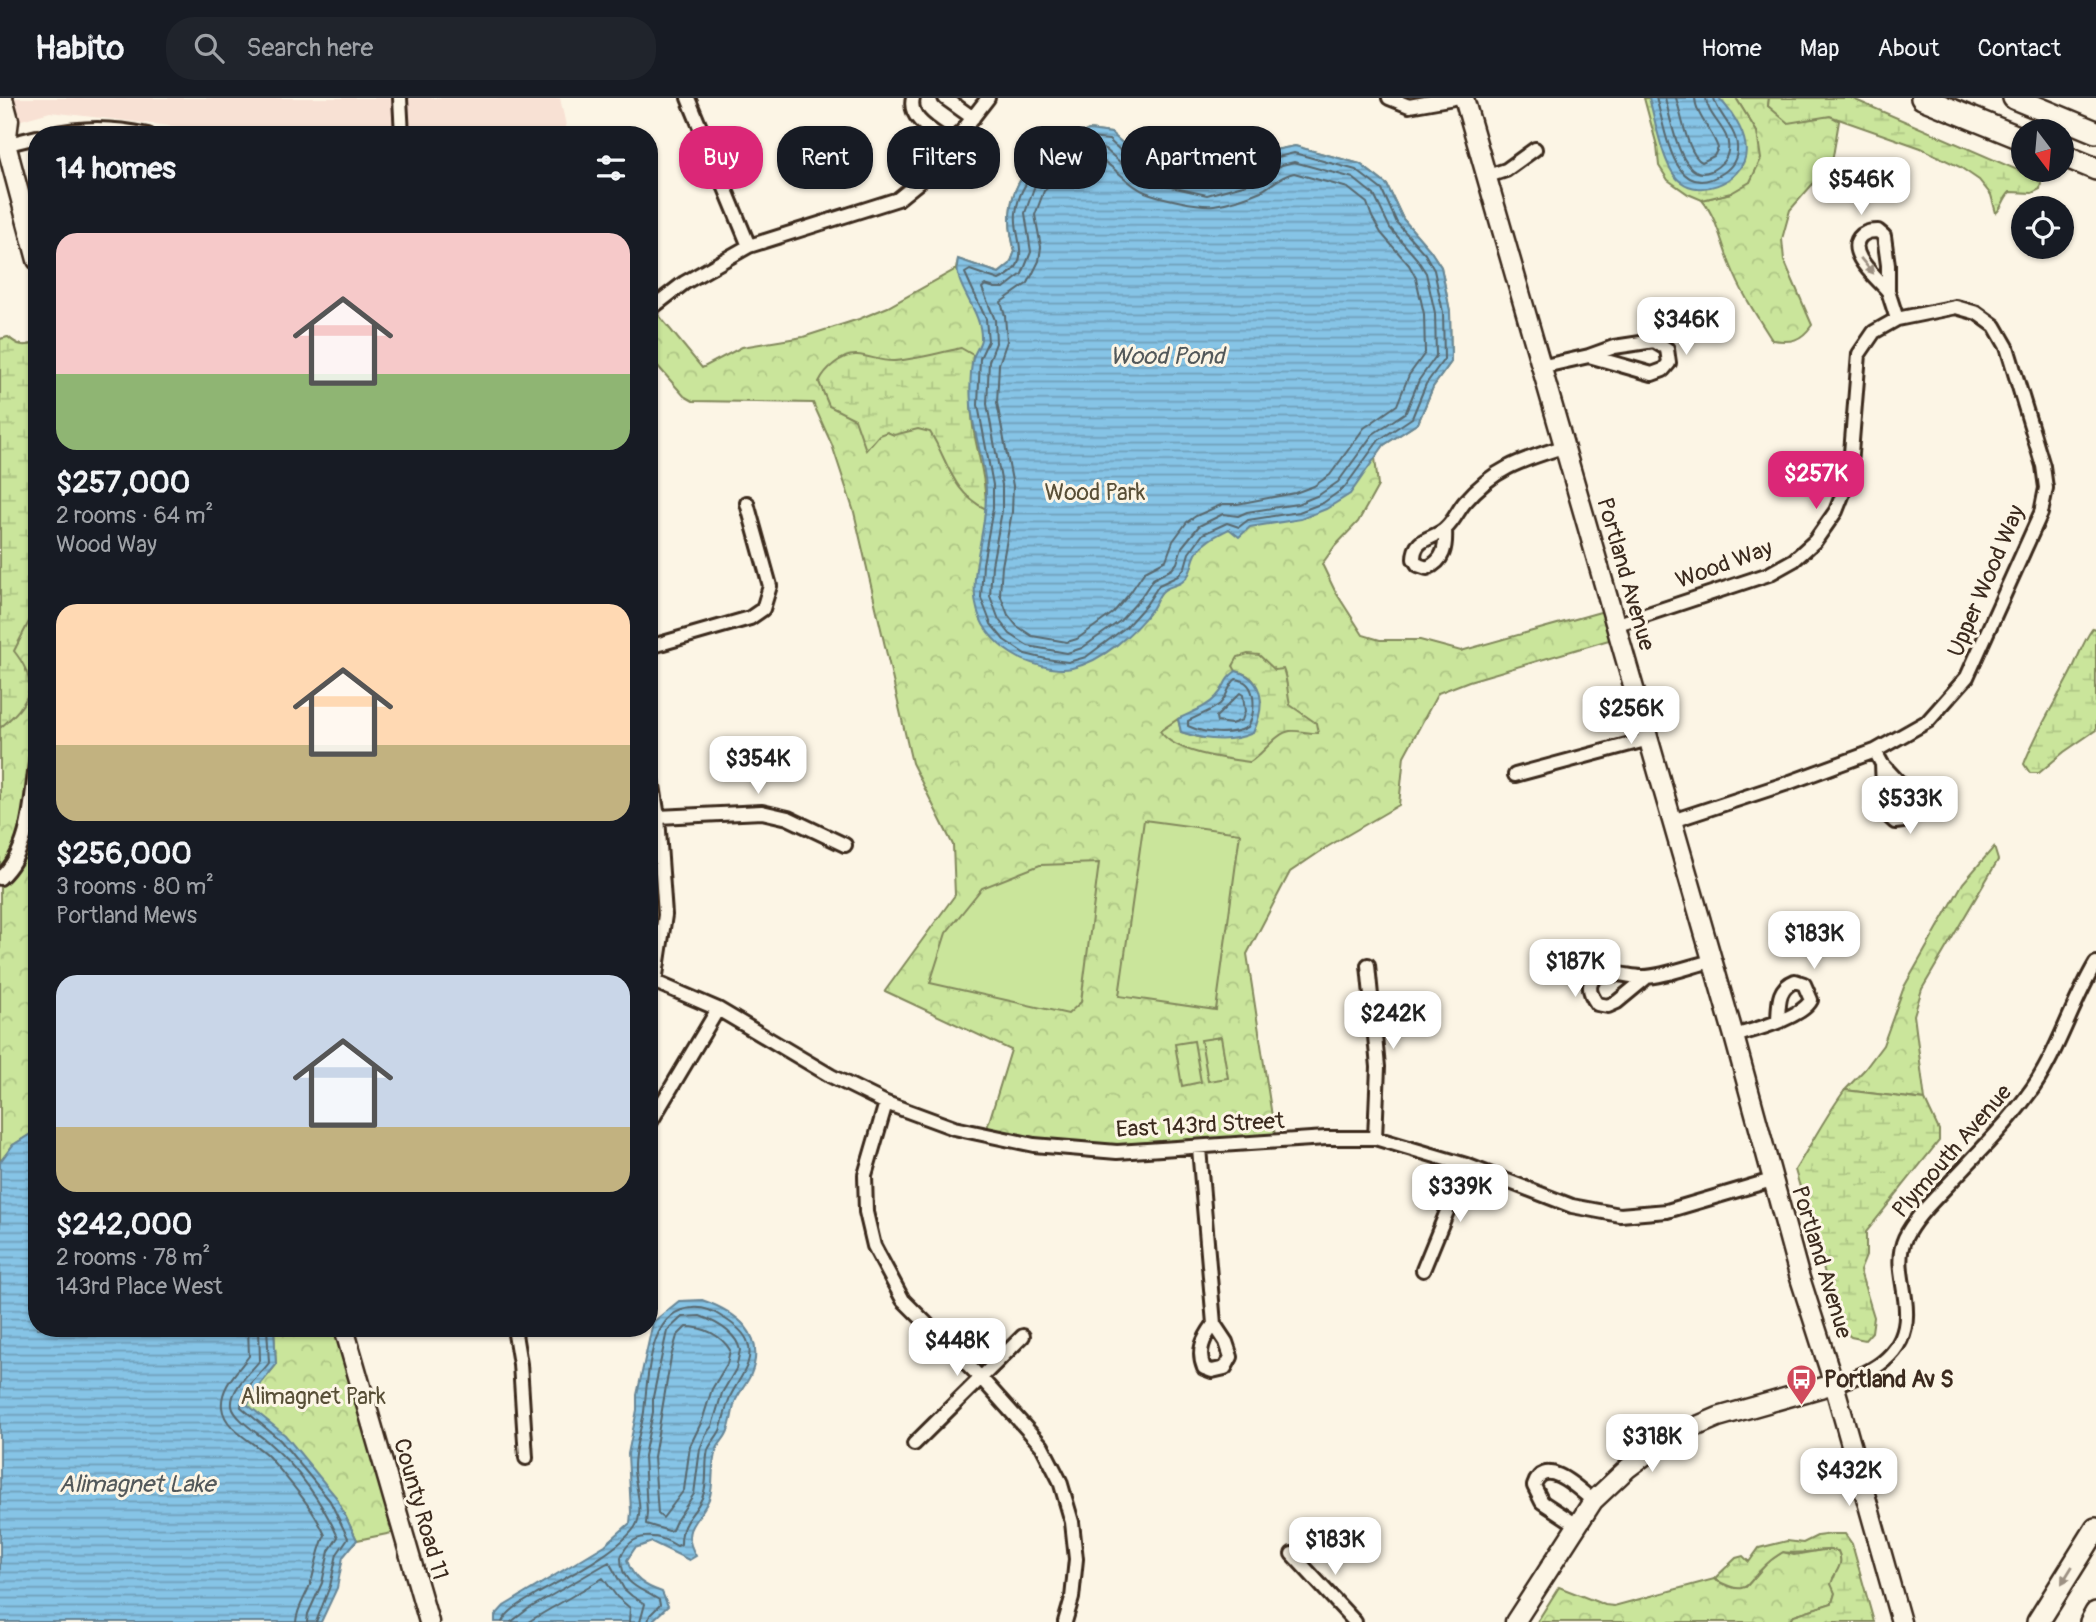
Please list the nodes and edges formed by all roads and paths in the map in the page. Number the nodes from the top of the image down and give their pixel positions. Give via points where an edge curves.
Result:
1 (3, 98) edge
2 (400, 98) edge
3 (688, 98) edge
4 (913, 98) edge
5 (945, 98) edge
6 (988, 98) edge
7 (1389, 98) edge
8 (1454, 98) edge
9 (1464, 98) edge
10 (1923, 98) edge
11 (2014, 98) edge
12 (973, 118) junction
13 (402, 126) edge
14 (927, 126) edge
15 (967, 126) edge
16 (2096, 132) edge
17 (2011, 134) edge
18 (28, 138) edge
19 (2, 142) edge
20 (1535, 149) dead end
21 (2074, 160) edge
22 (2096, 169) edge
23 (1485, 177) junction
24 (910, 189) edge
25 (28, 230) edge
26 (749, 246) junction
27 (1888, 291) dead end
28 (658, 303) edge
29 (1897, 319) junction
30 (1589, 356) junction
31 (1540, 368) junction
32 (1563, 447) junction
33 (747, 503) dead end
34 (1445, 530) dead end
35 (1615, 625) junction
36 (658, 644) edge
37 (1649, 739) junction
38 (1875, 751) junction
39 (1882, 764) dead end
40 (1515, 775) dead end
41 (28, 813) edge
42 (658, 817) joint
43 (1672, 821) junction
44 (845, 845) dead end
45 (0, 878) edge
46 (658, 951) edge
47 (1712, 961) junction
48 (2096, 963) edge
49 (1368, 965) dead end
50 (1646, 978) dead end
51 (658, 984) edge
52 (718, 1009) junction
53 (1778, 1021) dead end
54 (1734, 1037) junction
55 (886, 1103) junction
56 (658, 1110) edge
57 (1376, 1138) junction
58 (1199, 1148) junction
59 (1466, 1165) junction
60 (1772, 1180) junction
61 (1423, 1270) dead end
62 (1213, 1324) dead end
63 (1023, 1336) dead end
64 (347, 1337) edge
65 (516, 1337) edge
66 (981, 1378) junction
67 (1834, 1384) junction
68 (914, 1444) dead end
69 (526, 1458) dead end
70 (1592, 1501) junction
71 (1577, 1525) junction
72 (2096, 1529) edge
73 (1292, 1555) dead end
74 (2096, 1613) edge
75 (429, 1622) edge
76 (1065, 1622) edge
77 (1355, 1622) edge
78 (1515, 1622) edge
79 (1901, 1622) edge
80 (2038, 1622) edge
81 (2091, 1622) edge

1 - 19 street via 9,120
2 - 13 street
3 - 26 street
4 - 14 street via 915,117
5 - 12 street
6 - 12 street
7 - 8 street via 1409,106
9 - 23 street, Portland Avenue
10 - 17 highway
11 - 16 highway
12 - 15 street
18 - 19 street
19 - 25 street
20 - 23 street via 1506,170
21 - 22 highway
23 - 31 street, Portland Avenue
24 - 26 street via 898,199
26 - 28 street
27 - 29 street
29 - 35 street, Wood Way via 1874,332 1859,354 1849,478 1836,511 1815,541 1769,574
29 - 38 street, Upper Wood Way via 1955,307 1978,313 1995,326 2007,347 2046,488 2040,513 1967,677 1928,721
30 - 30 street via 1653,374 1669,363 1667,348 1654,341
30 - 31 street
31 - 32 street, Portland Avenue
32 - 34 street via 1516,462 1486,481
32 - 35 street, Portland Avenue
33 - 36 street via 770,586 763,609 750,618
35 - 37 street, Portland Avenue
37 - 40 street
37 - 43 street, Portland Avenue
38 - 39 street
38 - 43 street, Upper Wood Way
41 - 45 street via 17,859
42 - 44 street via 762,812 788,818
42 - 46 street via 665,915
43 - 47 street, Portland Avenue
47 - 50 street
47 - 54 street, Portland Avenue
48 - 67 street, Plymouth Avenue via 2029,1094 1904,1239 1900,1264 1907,1314 1892,1353 1867,1373
49 - 57 street via 1378,1067
51 - 52 street, East 143rd Street
52 - 55 street, East 143rd Street
52 - 56 street
53 - 54 street
54 - 60 street, Portland Avenue
55 - 58 street, East 143rd Street via 954,1128 1034,1146 1117,1152
55 - 66 street via 865,1175 866,1212 874,1246 904,1300
57 - 58 street, East 143rd Street
57 - 59 street, East 143rd Street
58 - 62 street
59 - 60 street, East 143rd Street via 1572,1206 1619,1216 1667,1211
59 - 61 street
60 - 67 street, Portland Avenue
63 - 66 street
64 - 75 street, County Road 11
65 - 69 street
66 - 68 street
66 - 76 street via 1042,1446 1060,1481 1072,1522 1076,1559
67 - 70 street via 1718,1417 1667,1439
67 - 79 street, Portland Avenue
70 - 71 street
70 - 71 street via 1552,1472 1536,1478 1534,1486 1542,1502
71 - 78 street
72 -> 80 highway
73 - 77 street
74 - 81 highway

